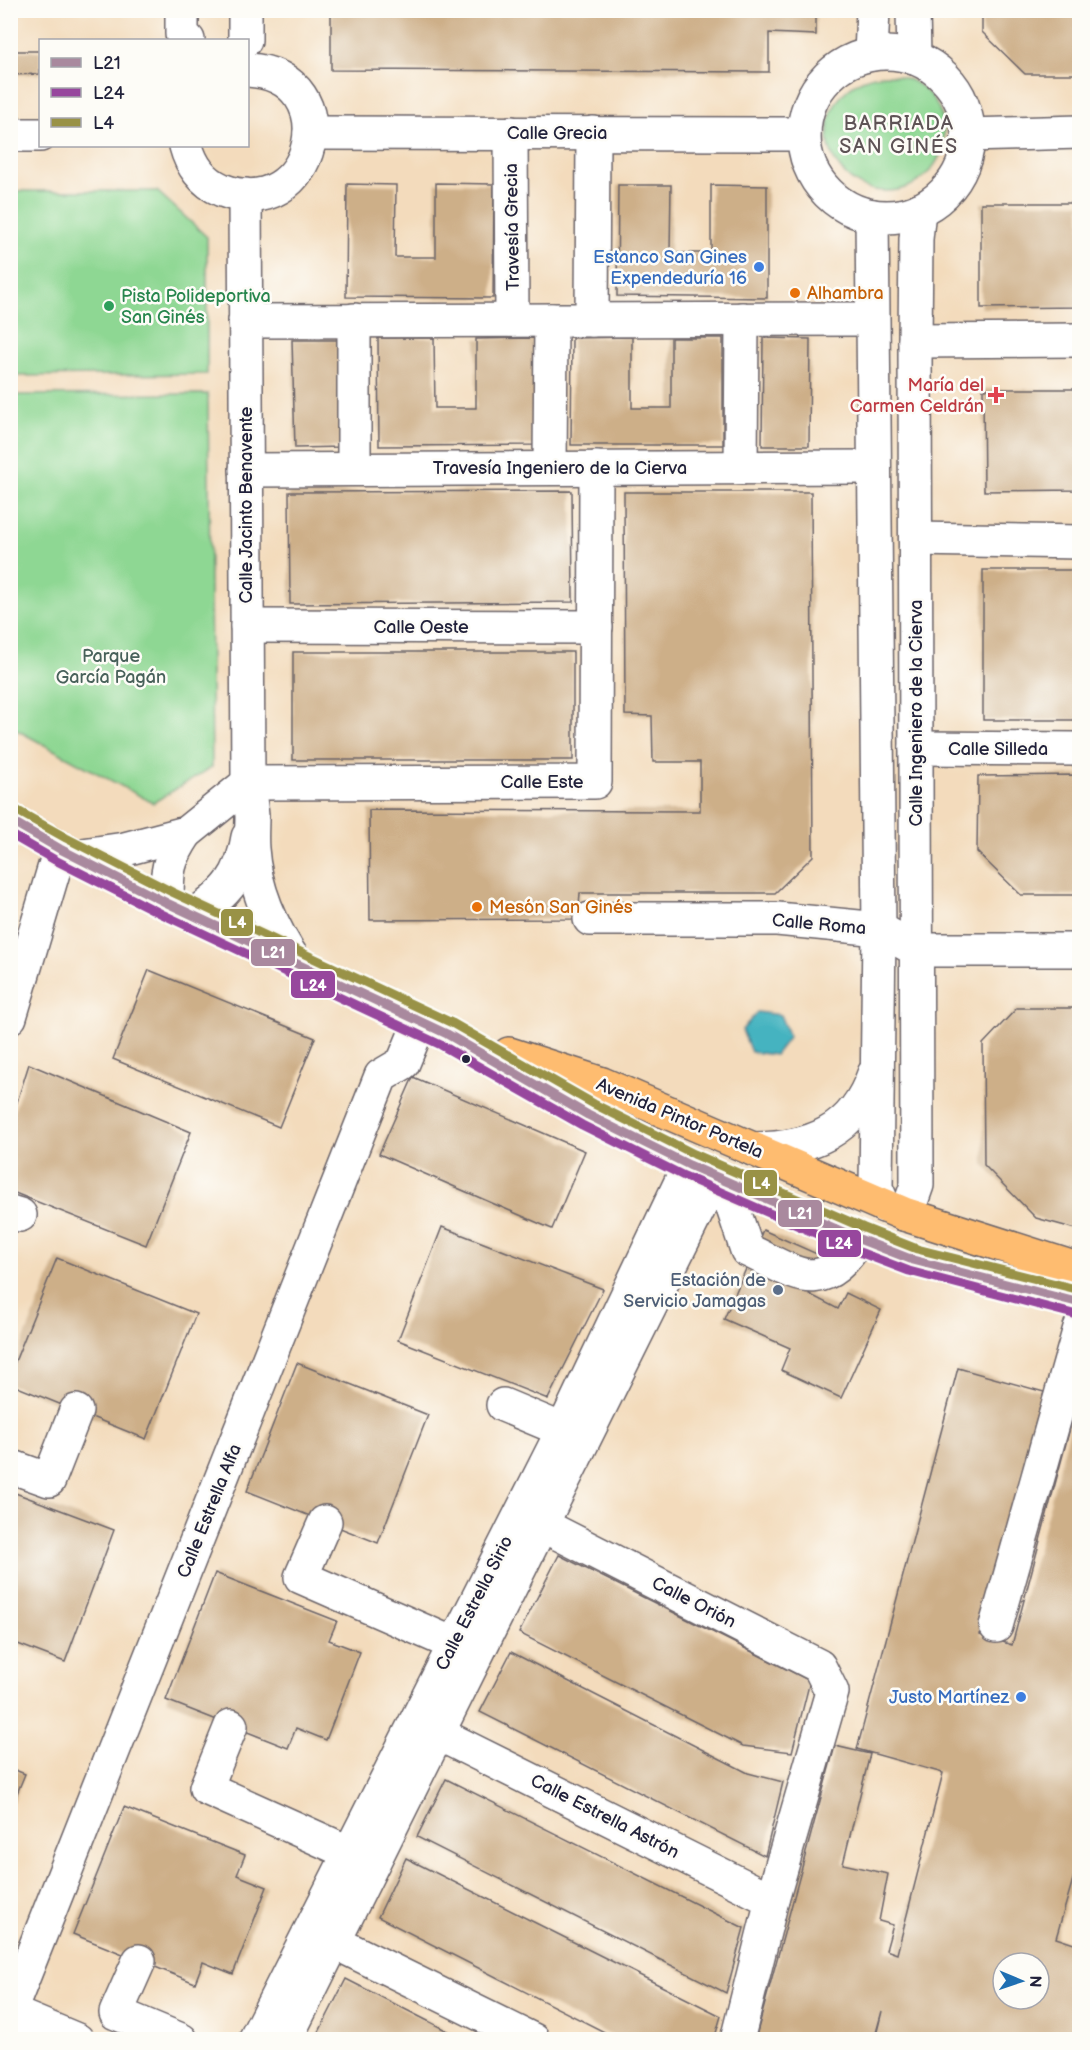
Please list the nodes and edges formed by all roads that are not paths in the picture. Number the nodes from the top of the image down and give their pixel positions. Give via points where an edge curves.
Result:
1 (182, 10) edge
2 (245, 10) edge
3 (873, 10) edge
4 (914, 10) edge
5 (187, 39) edge
6 (245, 39) edge
7 (871, 54) junction
8 (914, 58) junction
9 (249, 70) edge
10 (1080, 132) edge
11 (310, 133) junction
12 (511, 133) junction
13 (593, 133) junction
14 (804, 134) junction
15 (10, 135) edge
16 (39, 135) edge
17 (968, 135) junction
18 (186, 147) edge
19 (245, 195) junction
20 (920, 210) junction
21 (872, 216) junction
22 (742, 319) junction
23 (872, 319) junction
24 (354, 320) junction
25 (512, 320) junction
26 (551, 320) junction
27 (592, 320) junction
28 (245, 321) junction
29 (1080, 340) edge
30 (915, 341) junction
31 (874, 467) junction
32 (550, 468) junction
33 (596, 468) junction
34 (741, 468) junction
35 (354, 469) junction
36 (246, 470) junction
37 (916, 539) junction
38 (1080, 542) edge
39 (247, 626) junction
40 (596, 627) junction
41 (916, 748) junction
42 (1080, 749) edge
43 (250, 799) junction
44 (10, 820) edge
45 (186, 833) junction
46 (58, 848) junction
47 (180, 909) junction
48 (590, 919) dead end
49 (879, 929) junction
50 (10, 939) edge
51 (917, 950) junction
52 (1080, 951) edge
53 (297, 965) junction
54 (10, 1017) edge
55 (434, 1028) junction
56 (876, 1066) junction
57 (753, 1149) junction
58 (715, 1176) junction
59 (893, 1213) junction
60 (693, 1222) junction
61 (859, 1239) junction
62 (747, 1250) junction
63 (1077, 1300) edge
64 (503, 1405) dead end
65 (66, 1406) dead end
66 (574, 1434) junction
67 (20, 1470) edge
68 (334, 1525) dead end
69 (542, 1525) junction
70 (996, 1626) dead end
71 (465, 1649) junction
72 (240, 1729) dead end
73 (437, 1732) junction
74 (361, 1858) junction
75 (772, 1900) junction
76 (334, 1942) junction
77 (149, 1965) dead end
78 (10, 2011) edge
79 (77, 2040) edge
80 (181, 2040) edge
81 (255, 2040) edge
82 (285, 2040) edge
83 (533, 2040) edge
84 (737, 2040) edge

1 - 5 street via 182,34
2 - 6 street
3 - 7 street
4 - 8 street
7 - 8 street
7 - 14 street via 837,69 823,82 806,115
8 - 17 street via 953,88 964,111
9 - 11 street via 280,78 295,91 306,108
10 - 17 street
11 - 12 street, Calle Grecia
11 - 19 street via 301,165 289,180 272,191
12 - 13 street, Calle Grecia
12 - 25 street, Travesía Grecia
13 - 14 street, Calle Grecia
13 - 27 street
14 - 21 street via 810,166 828,194 855,212
15 - 16 street
17 - 20 street via 958,174 946,190
18 - 19 street via 200,174 214,187
19 - 28 street, Calle Jacinto Benavente
20 - 21 street via 893,217
20 - 30 street, Calle Ingeniero de la Cierva
21 - 23 street
22 - 23 street
22 - 27 street
22 - 34 street
23 - 31 street
24 - 25 street
24 - 28 street
24 - 35 street
25 - 26 street
26 - 27 street
26 - 32 street
28 - 36 street, Calle Jacinto Benavente
29 - 30 street
30 - 37 street, Calle Ingeniero de la Cierva
31 - 34 street, Travesía Ingeniero de la Cierva
31 - 49 street
32 - 33 street, Travesía Ingeniero de la Cierva
32 - 35 street, Travesía Ingeniero de la Cierva
33 - 34 street, Travesía Ingeniero de la Cierva
33 - 40 street, Calle Este
35 - 36 street, Travesía Ingeniero de la Cierva
36 - 39 street, Calle Jacinto Benavente
37 - 38 street
37 - 41 street, Calle Ingeniero de la Cierva
39 - 40 street, Calle Oeste
39 - 43 street, Calle Jacinto Benavente
40 - 43 street, Calle Este via 595,782
41 - 42 street, Calle Silleda
41 - 51 street, Calle Ingeniero de la Cierva
43 - 45 street
43 - 47 street, Calle Jacinto Benavente via 241,865 230,885 216,901
43 - 53 street, Calle Jacinto Benavente via 252,849 263,901 280,940
44 - 46 main road, Avenida Pintor Portela
45 - 46 street via 125,849
45 - 47 street via 167,869
46 - 47 main road, Avenida Pintor Portela
46 - 50 street
46 - 54 street
47 - 53 main road, Avenida Pintor Portela
48 - 49 street, Calle Roma via 777,920
49 - 51 street, Calle Roma
49 - 56 street
51 - 52 street, Calle Roma
51 - 59 street, Calle Ingeniero de la Cierva via 917,1185 912,1199
53 - 55 main road, Avenida Pintor Portela
55 - 57 main road, Avenida Pintor Portela via 602,1084
55 - 58 main road, Avenida Pintor Portela via 588,1115
55 - 78 street, Calle Estrella Alfa via 403,1063 381,1076
56 - 57 street via 849,1118 834,1130 798,1145
56 - 59 street via 876,1188
57 - 59 main road, Avenida Pintor Portela
58 - 59 main road via 851,1210 876,1221
58 - 60 street, Calle Estrella Sirio
58 - 61 main road, Avenida Pintor Portela
58 - 62 street via 733,1208
58 - 66 street, Calle Estrella Sirio
59 - 63 main road via 903,1232
60 - 62 street
60 - 66 street, Calle Estrella Sirio
61 - 62 street via 838,1267 825,1275 803,1276
61 - 63 main road, Avenida Pintor Portela via 913,1260
63 - 70 street
64 - 66 street
65 - 67 street via 50,1480
66 - 69 street, Calle Estrella Sirio
66 - 71 street, Calle Estrella Sirio
68 - 71 street via 301,1577
69 - 71 street, Calle Estrella Sirio
69 - 75 street, Calle Orión via 819,1666 832,1692
71 - 73 street, Calle Estrella Sirio
71 - 74 street, Calle Estrella Sirio
72 - 74 street via 206,1788
73 - 74 street, Calle Estrella Sirio
73 - 75 street, Calle Estrella Astrón
74 - 76 street, Calle Estrella Sirio
74 - 81 street, Calle Estrella Sirio
75 - 84 street
76 - 82 street, Calle Estrella Sirio
76 - 83 street
77 - 80 street via 116,2013
78 - 79 street

